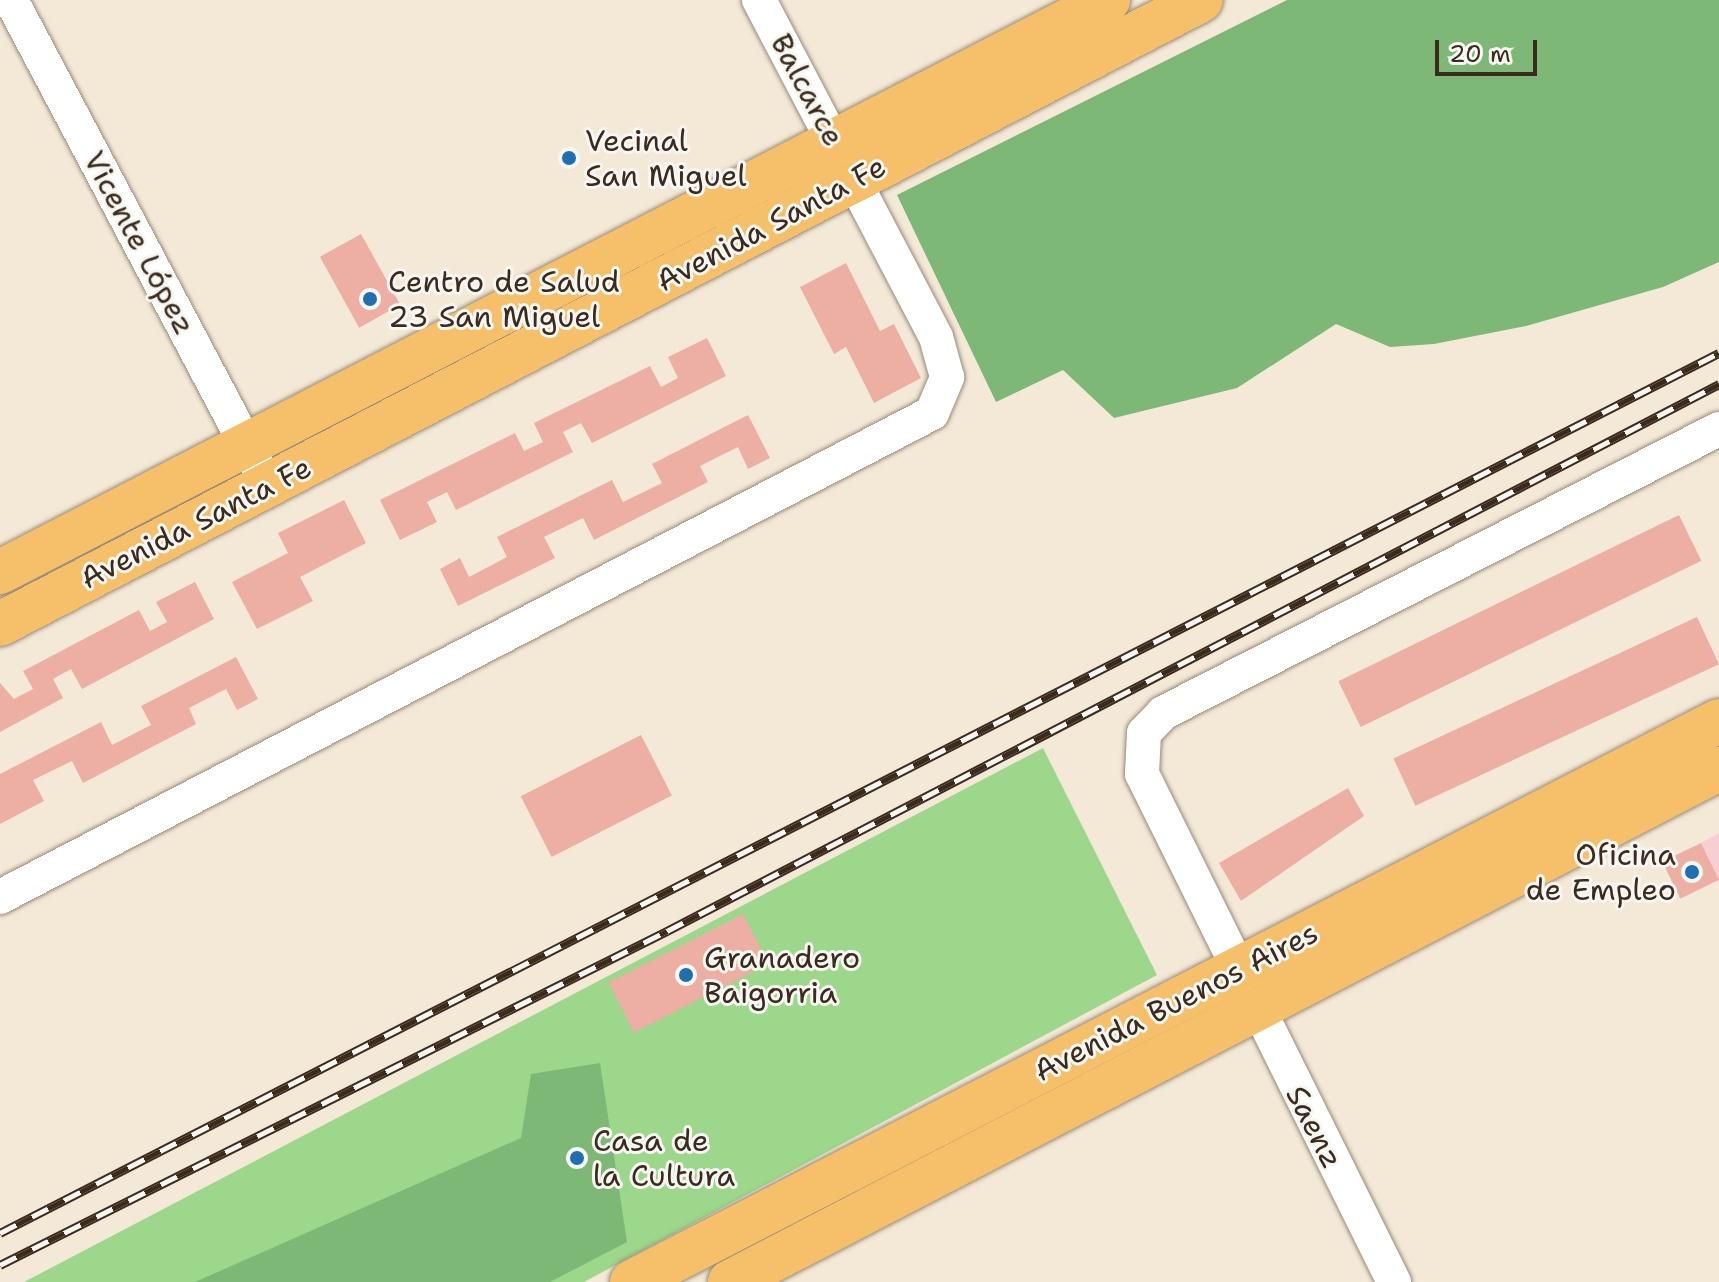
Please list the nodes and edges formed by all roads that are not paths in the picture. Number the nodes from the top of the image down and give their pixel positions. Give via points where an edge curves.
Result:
1 (11, 0) edge
2 (759, 0) edge
3 (1108, 0) edge
4 (1201, 0) edge
5 (833, 139) junction
6 (855, 180) junction
7 (1719, 429) edge
8 (246, 447) junction
9 (268, 486) junction
10 (0, 572) edge
11 (0, 624) edge
12 (1719, 721) edge
13 (1719, 769) edge
14 (0, 897) edge
15 (1238, 970) junction
16 (1254, 1010) junction
17 (656, 1277) edge
18 (730, 1282) edge
19 (1394, 1282) edge

1 - 8 street, Vicente López
2 - 5 street, Balcarce
3 - 5 main road, Avenida Santa Fe
4 - 6 main road, Avenida Santa Fe
5 - 6 street, Balcarce
5 - 8 main road, Avenida Santa Fe
6 - 9 main road, Avenida Santa Fe
6 - 14 street, Balcarce via 936,337 947,377 932,413
7 - 15 street, Saenz via 1163,713 1144,733 1142,774
8 - 9 street, Vicente López
8 - 10 main road, Avenida Santa Fe
9 - 11 main road, Avenida Santa Fe
12 - 15 main road, Avenida Buenos Aires
13 - 16 main road, Avenida Buenos Aires
15 - 16 street, Saenz
15 - 17 main road, Avenida Buenos Aires
16 - 18 main road, Avenida Buenos Aires
16 - 19 street, Saenz

